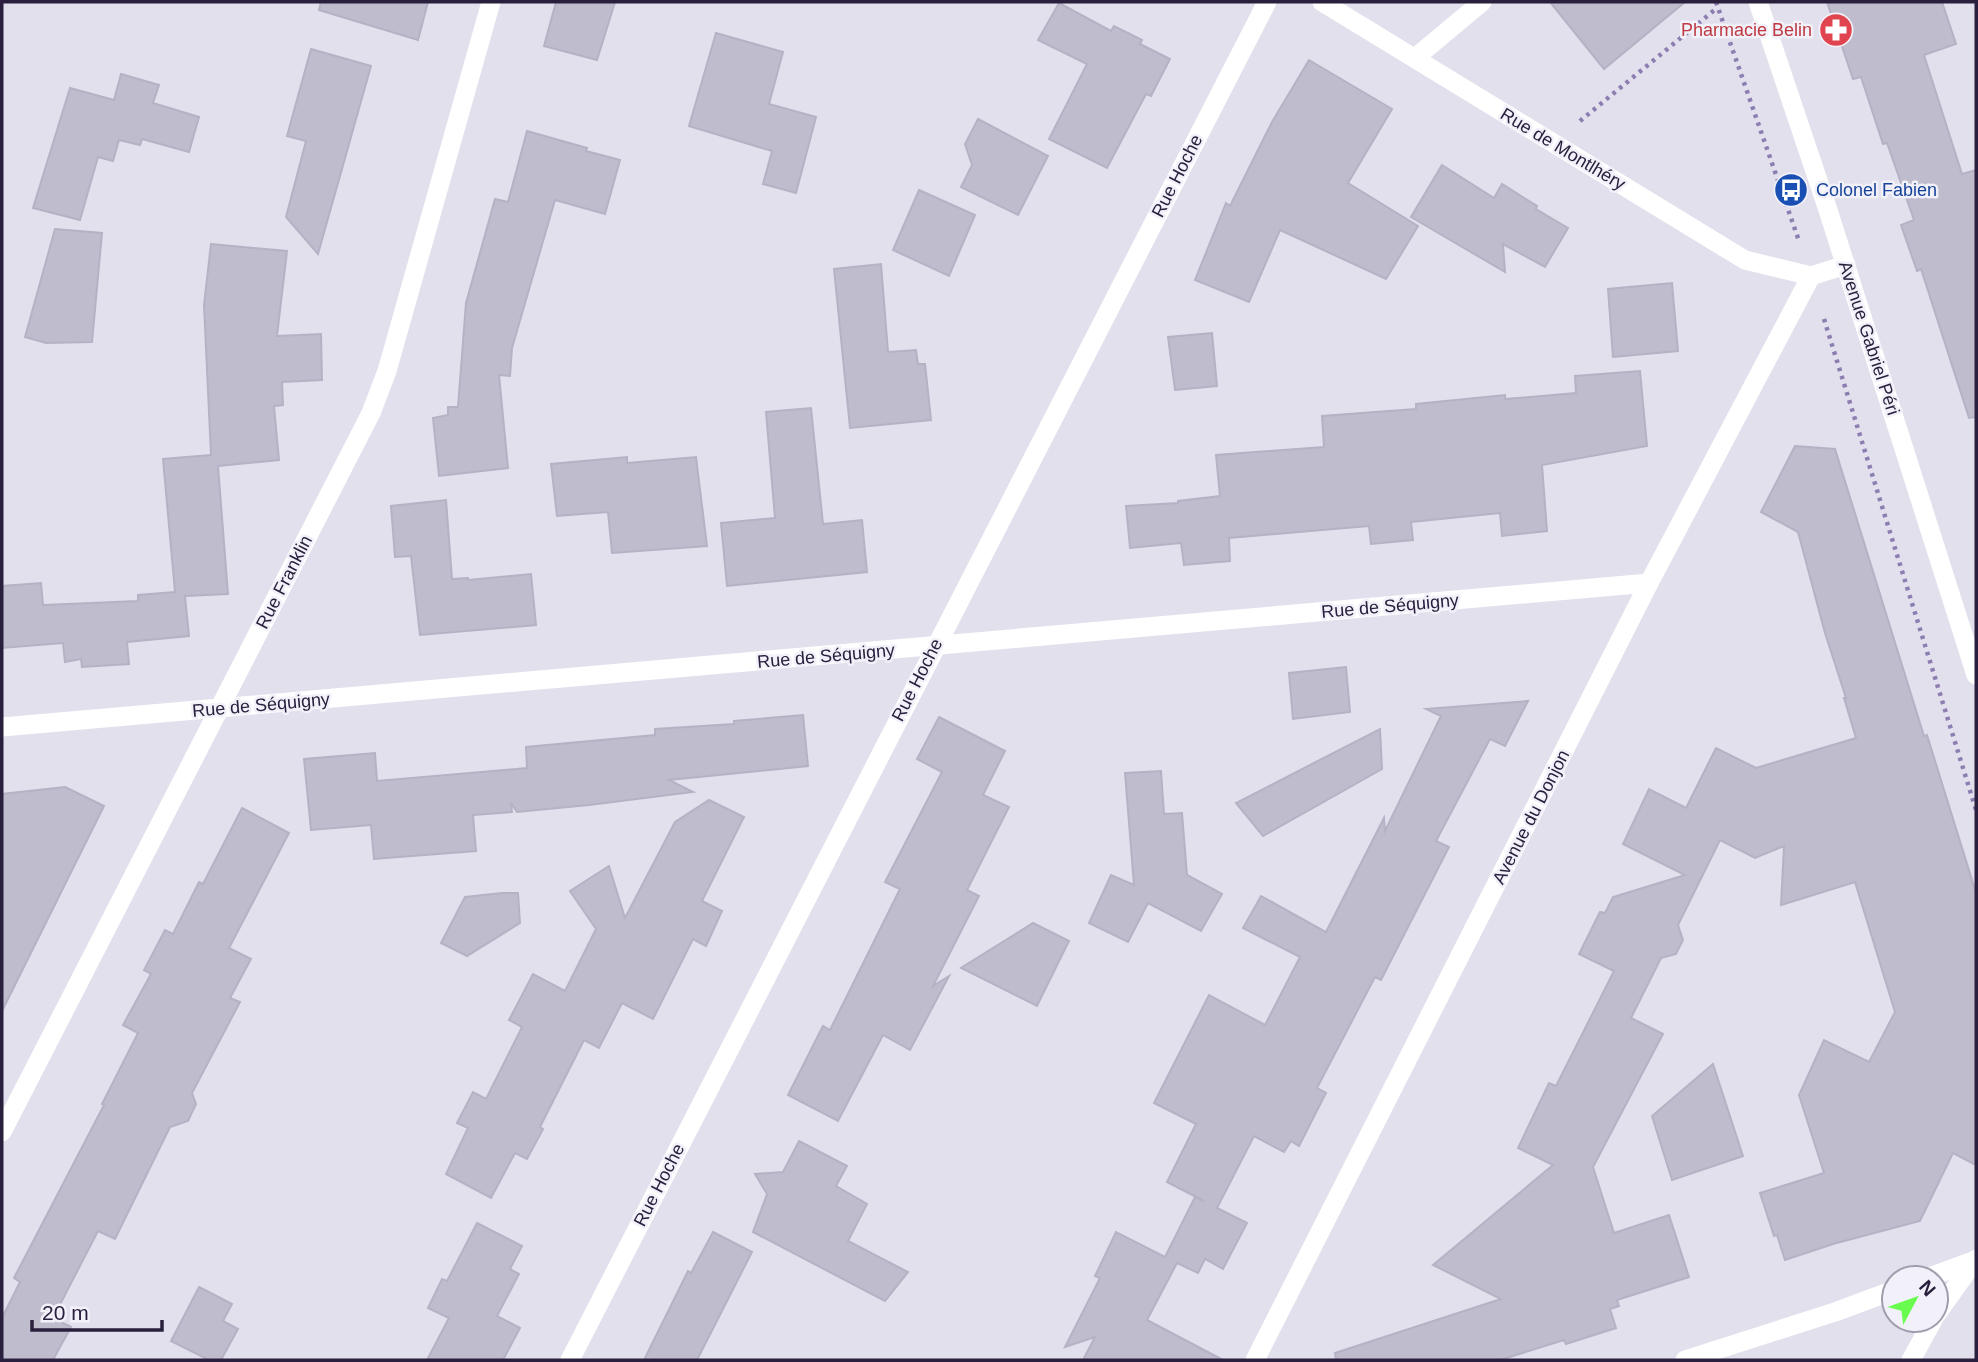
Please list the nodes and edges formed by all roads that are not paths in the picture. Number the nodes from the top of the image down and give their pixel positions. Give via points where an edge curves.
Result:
1 (491, 2) edge
2 (1267, 2) edge
3 (1322, 2) edge
4 (1482, 2) edge
5 (1758, 2) edge
6 (1415, 58) junction
7 (1846, 265) junction
8 (1811, 276) junction
9 (1649, 583) junction
10 (934, 647) junction
11 (1976, 675) edge
12 (219, 709) junction
13 (2, 727) edge
14 (2, 1132) edge
15 (1976, 1260) edge
16 (1950, 1270) edge
17 (1880, 1295) edge
18 (1950, 1296) edge
19 (1926, 1334) edge
20 (570, 1360) edge
21 (1255, 1360) edge
22 (1685, 1360) edge
23 (1912, 1360) edge

1 - 12 street, Rue Franklin via 387,371 371,413
2 - 10 street, Rue Hoche
3 - 6 street, Rue de Montlhéry
4 - 6 street
5 - 7 street, Avenue Gabriel Péri
6 - 8 street, Rue de Montlhéry via 1745,260
7 - 8 street
7 - 11 street, Avenue Gabriel Péri
8 - 9 street, Avenue du Donjon
9 - 10 street, Rue de Séquigny
9 - 21 street, Avenue du Donjon
10 - 12 street, Rue de Séquigny
10 - 20 street, Rue Hoche
12 - 13 street, Rue de Séquigny
12 - 14 street, Rue Franklin
15 - 16 street
15 - 18 street
17 - 22 street
19 - 23 street

